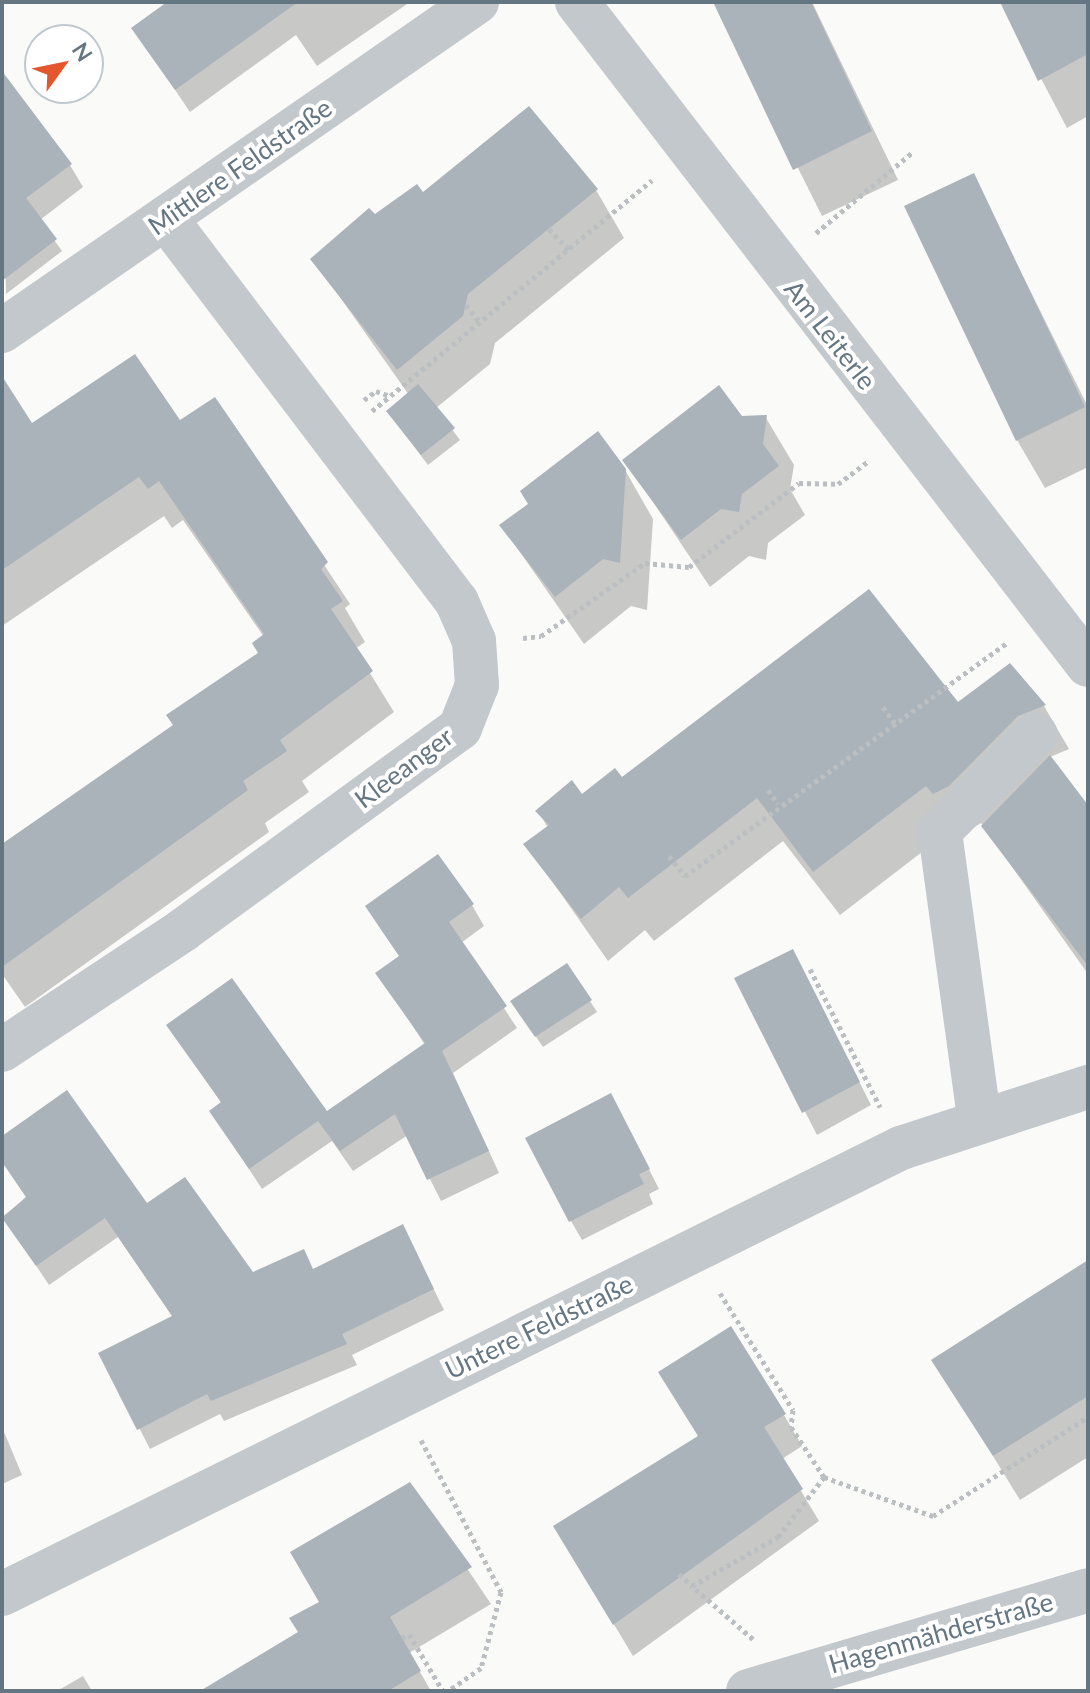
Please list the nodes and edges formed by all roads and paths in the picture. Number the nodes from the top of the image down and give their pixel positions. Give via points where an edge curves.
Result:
1 (477, 2) edge
2 (577, 2) edge
3 (913, 152) dead end
4 (636, 193) dead end
5 (166, 218) junction
6 (549, 229) dead end
7 (568, 249) junction
8 (776, 266) junction
9 (466, 305) dead end
10 (480, 322) junction
11 (2, 331) edge
12 (379, 406) dead end
13 (827, 485) dead end
14 (1048, 613) junction
15 (474, 641) junction
16 (1088, 665) edge
17 (883, 707) dead end
18 (896, 725) junction
19 (1036, 734) dead end
20 (768, 790) dead end
21 (778, 804) junction
22 (669, 856) dead end
23 (810, 969) dead end
24 (2, 1050) edge
25 (1088, 1087) edge
26 (979, 1117) junction
27 (901, 1148) junction
28 (693, 1251) junction
29 (398, 1396) junction
30 (1088, 1417) edge
31 (824, 1477) junction
32 (679, 1574) dead end
33 (692, 1586) junction
34 (1088, 1590) edge
35 (2, 1594) edge
36 (735, 1622) dead end
37 (402, 1638) dead end
38 (445, 1691) edge
39 (748, 1691) edge

1 - 5 street, Mittlere Feldstraße
2 - 8 street, Am Leiterle
3 - 8 path
4 - 7 path
5 - 11 street, Mittlere Feldstraße
5 - 15 street, Kleeanger via 457,602
6 - 7 path
7 - 10 path
8 - 14 street, Am Leiterle
9 - 10 path
10 - 12 path
13 - 15 path via 799,483 689,567 645,563 541,636
14 - 16 street, Am Leiterle
14 - 18 path
15 - 24 street, Kleeanger via 477,685 460,728 183,930
17 - 18 path
18 - 21 path
19 - 26 street via 940,831
20 - 21 path
21 - 22 path via 685,876
23 - 27 path
25 - 26 street, Untere Feldstraße
26 - 27 street, Untere Feldstraße
27 - 28 street, Untere Feldstraße
28 - 29 street, Untere Feldstraße
28 - 31 path via 793,1410 791,1427
29 - 35 street, Untere Feldstraße
29 - 38 path via 501,1592 481,1668
30 - 31 path via 933,1516
31 - 33 path via 778,1537
32 - 33 path
33 - 36 path
34 - 39 street, Hagenmähderstraße
37 - 38 path via 409,1634

